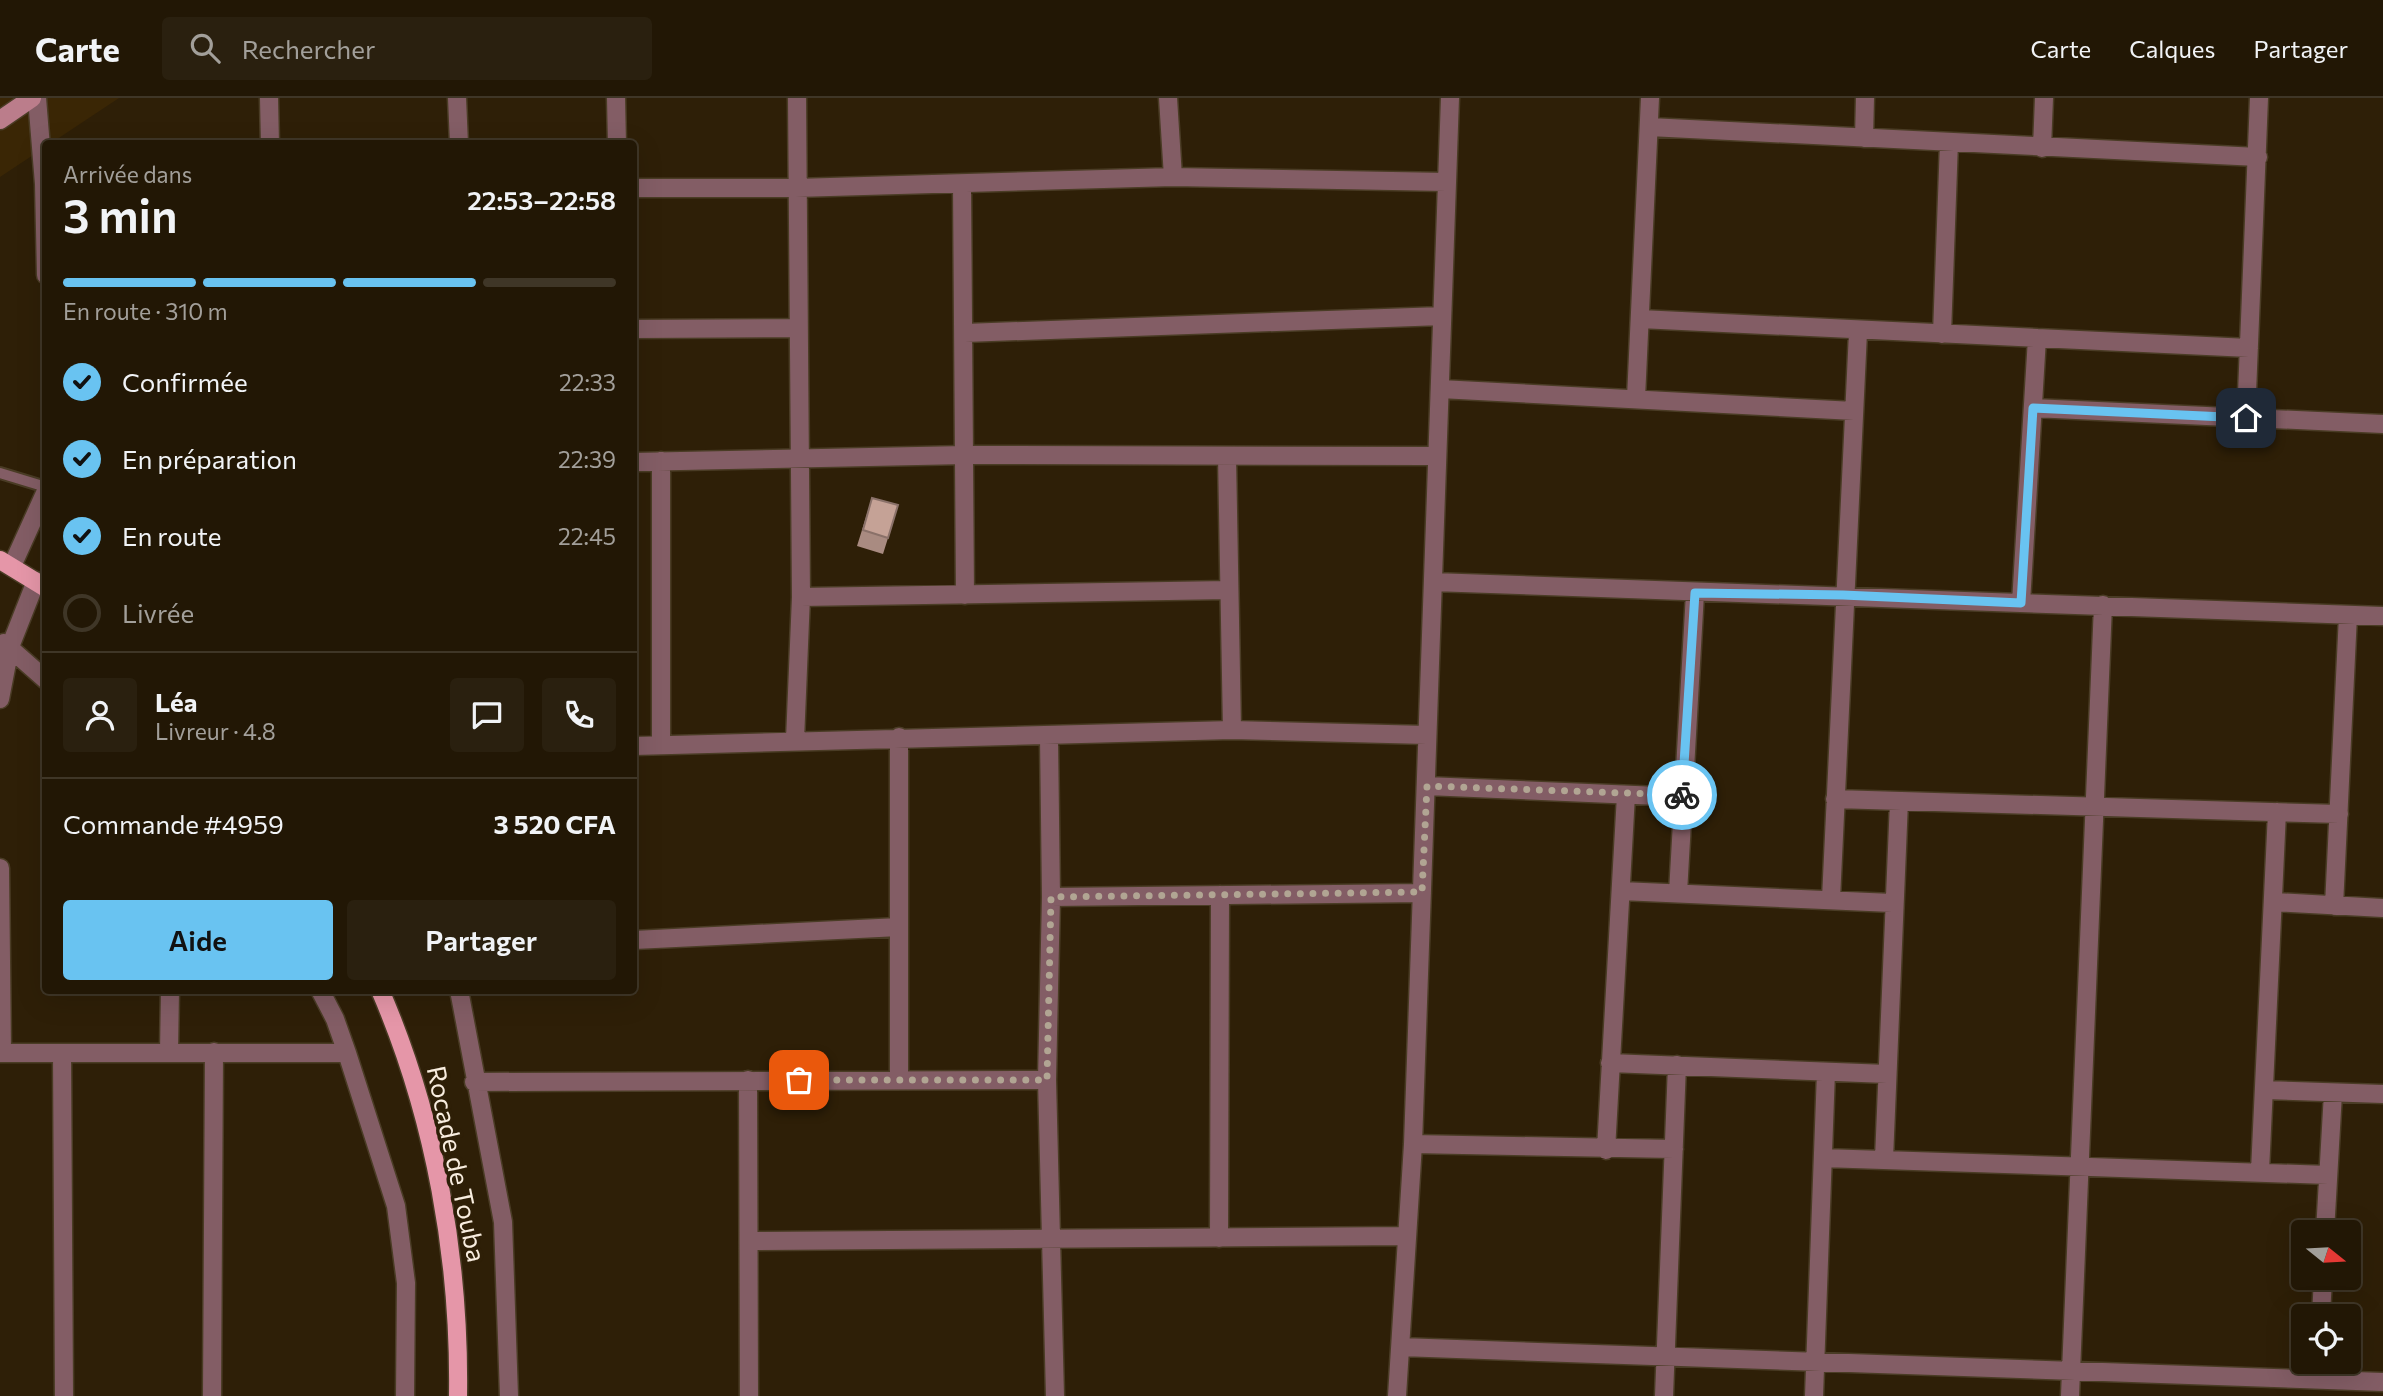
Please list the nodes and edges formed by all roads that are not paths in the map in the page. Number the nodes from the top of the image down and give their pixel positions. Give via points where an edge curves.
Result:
1 (35, 98) edge
2 (269, 98) edge
3 (457, 98) edge
4 (616, 98) edge
5 (797, 98) edge
6 (1168, 98) edge
7 (1450, 98) edge
8 (1650, 98) edge
9 (1865, 98) edge
10 (2044, 98) edge
11 (2259, 98) edge
12 (0, 120) edge
13 (1649, 127) junction
14 (1864, 138) junction
15 (270, 140) edge
16 (459, 140) edge
17 (617, 140) edge
18 (1949, 142) junction
19 (2042, 148) junction
20 (2258, 157) junction
21 (42, 158) edge
22 (1173, 177) junction
23 (1446, 183) junction
24 (962, 184) junction
25 (637, 188) edge
26 (796, 188) junction
27 (1442, 316) junction
28 (1640, 319) junction
29 (798, 328) junction
30 (637, 329) edge
31 (1858, 332) junction
32 (964, 333) junction
33 (1942, 334) junction
34 (2037, 338) junction
35 (2249, 348) junction
36 (1440, 389) junction
37 (1636, 398) junction
38 (2033, 408) junction
39 (1854, 411) junction
40 (2246, 418) junction
41 (2383, 424) edge
42 (965, 455) junction
43 (1227, 456) junction
44 (1435, 456) junction
45 (800, 460) junction
46 (662, 461) junction
47 (637, 462) edge
48 (0, 473) edge
49 (42, 488) edge
50 (42, 514) edge
51 (6, 563) edge
52 (1433, 582) junction
53 (41, 585) edge
54 (1228, 590) junction
55 (1695, 593) junction
56 (965, 595) junction
57 (1843, 595) junction
58 (801, 597) junction
59 (2021, 603) junction
60 (2102, 605) junction
61 (2348, 615) junction
62 (2383, 616) edge
63 (5, 644) edge
64 (42, 676) edge
65 (0, 699) edge
66 (1232, 730) junction
67 (1427, 735) junction
68 (899, 737) junction
69 (1049, 737) junction
70 (796, 740) junction
71 (661, 745) junction
72 (637, 746) edge
73 (1427, 786) junction
74 (1626, 795) junction
75 (1682, 797) junction
76 (1835, 799) junction
77 (1899, 801) junction
78 (2095, 806) junction
79 (2277, 812) junction
80 (2339, 814) junction
81 (0, 868) edge
82 (0, 881) edge
83 (1621, 891) junction
84 (1422, 892) junction
85 (1678, 893) junction
86 (1220, 895) junction
87 (1051, 897) junction
88 (1831, 899) junction
89 (2275, 902) junction
90 (1892, 904) junction
91 (2334, 906) junction
92 (2383, 908) edge
93 (899, 926) junction
94 (637, 940) edge
95 (170, 994) edge
96 (322, 994) edge
97 (381, 994) edge
98 (460, 994) edge
99 (169, 1052) junction
100 (214, 1052) junction
101 (1, 1053) edge
102 (62, 1053) junction
103 (347, 1053) junction
104 (1610, 1063) junction
105 (1677, 1065) junction
106 (1826, 1072) junction
107 (1887, 1074) junction
108 (899, 1079) junction
109 (748, 1080) junction
110 (1047, 1080) junction
111 (474, 1082) junction
112 (2265, 1090) junction
113 (2333, 1093) junction
114 (2383, 1094) edge
115 (1413, 1144) junction
116 (1674, 1149) junction
117 (1606, 1150) junction
118 (1823, 1158) junction
119 (1884, 1159) junction
120 (2080, 1168) junction
121 (2260, 1171) junction
122 (2328, 1175) junction
123 (2326, 1220) edge
124 (1407, 1236) junction
125 (1051, 1237) junction
126 (1219, 1238) junction
127 (749, 1241) junction
128 (1401, 1347) junction
129 (1665, 1354) junction
130 (1815, 1362) junction
131 (2071, 1371) junction
132 (2318, 1374) edge
133 (2318, 1380) junction
134 (2383, 1382) edge
135 (2286, 1388) edge
136 (64, 1396) edge
137 (212, 1396) edge
138 (405, 1396) edge
139 (458, 1396) edge
140 (509, 1396) edge
141 (749, 1396) edge
142 (1055, 1396) edge
143 (1396, 1396) edge
144 (1664, 1396) edge
145 (1814, 1396) edge
146 (2070, 1396) edge

1 - 12 street
1 - 21 street
2 - 15 street
3 - 16 street
4 - 17 street
5 - 26 street
6 - 22 street
7 - 23 street
8 - 13 street
9 - 14 street
10 - 19 street
11 - 20 street
13 - 14 street
13 - 28 street
14 - 18 street
18 - 19 street
18 - 33 street
19 - 20 street
20 - 35 street
22 - 23 street
22 - 24 street
23 - 27 street
24 - 26 street
24 - 32 street
25 - 26 street
26 - 29 street
27 - 32 street
27 - 36 street
28 - 31 street
28 - 37 street
29 - 30 street
29 - 45 street
31 - 33 street
31 - 39 street
32 - 42 street
33 - 34 street
34 - 35 street
34 - 38 street
35 - 40 street
36 - 37 street
36 - 44 street
37 - 39 street
38 - 40 street
38 - 59 street
39 - 57 street
40 - 41 street
42 - 43 street
42 - 45 street
42 - 56 street
43 - 44 street
43 - 54 street
44 - 52 street
45 - 46 street
45 - 58 street
46 - 47 street
46 - 71 street
48 - 49 lane
50 - 51 street
51 - 53 main road
52 - 55 street
52 - 67 street
53 - 63 street
54 - 56 street
54 - 66 street
55 - 57 street
55 - 75 street
56 - 58 street
57 - 59 street
57 - 76 street
58 - 70 street
59 - 60 street
60 - 61 street
60 - 78 street
61 - 62 street
61 - 80 street
63 - 64 street
63 - 65 street
66 - 67 street
66 - 69 street
67 - 73 street
68 - 69 street
68 - 70 street
68 - 93 street
69 - 87 street
70 - 71 street
71 - 72 street
73 - 74 street
73 - 84 street
74 - 75 street
74 - 83 street
75 - 85 street
76 - 77 street
76 - 88 street
77 - 78 street
77 - 90 street
78 - 79 street
78 - 120 street
79 - 80 street
79 - 89 street
80 - 91 street
81 - 82 street
82 - 101 street
83 - 85 street
83 - 104 street
84 - 86 street
84 - 115 street
85 - 88 street
86 - 87 street
86 - 126 street
87 - 110 street
88 - 90 street
89 - 91 street
89 - 112 street
90 - 107 street
91 - 92 street
93 - 94 street
93 - 108 street
95 - 99 street
96 - 103 street
97 - 139 main road, Rocade de Touba via 423,1118 445,1212 456,1285
98 - 111 street
99 - 100 street
99 - 102 street
100 - 103 street
100 - 137 street
101 - 102 street
102 - 136 street
103 - 138 street via 396,1206 405,1283
104 - 105 street
104 - 117 street
105 - 106 street
105 - 116 street
106 - 107 street
106 - 118 street
107 - 119 street
108 - 109 street
108 - 110 street
109 - 111 street
109 - 127 street
110 - 125 street
111 - 140 street via 503,1222
112 - 113 street
112 - 121 street
113 - 114 street
113 - 122 street
115 - 117 street
115 - 124 street
116 - 117 street
116 - 129 street
118 - 119 street
118 - 130 street
119 - 120 street
120 - 121 street
120 - 131 street
121 - 122 street
122 - 123 street
124 - 126 street
124 - 128 street
125 - 126 street
125 - 127 street
125 - 142 street
127 - 141 street
128 - 129 street
128 - 143 street
129 - 130 street
129 - 144 street
130 - 131 street
130 - 145 street
131 - 135 street
131 - 146 street
132 - 133 street
133 - 134 street
133 - 135 street

